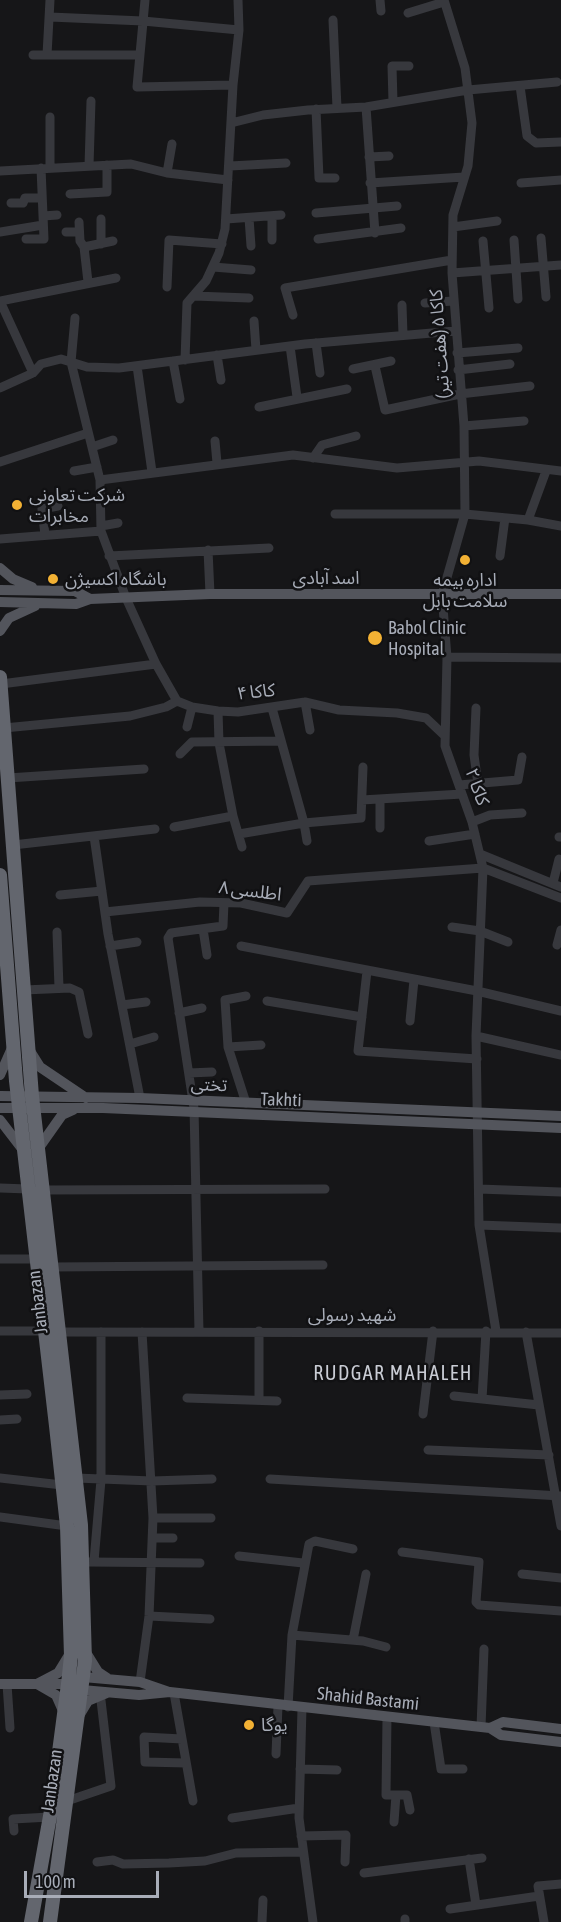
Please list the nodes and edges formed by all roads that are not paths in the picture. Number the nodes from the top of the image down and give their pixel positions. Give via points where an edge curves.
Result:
1 (50, 0) edge
2 (145, 0) edge
3 (238, 0) edge
4 (380, 0) edge
5 (444, 1) edge
6 (381, 11) dead end
7 (408, 13) dead end
8 (50, 17) junction
9 (333, 20) dead end
10 (143, 21) junction
11 (239, 30) junction
12 (33, 55) dead end
13 (47, 55) junction
14 (140, 55) junction
15 (409, 66) dead end
16 (557, 82) dead end
17 (233, 85) junction
18 (520, 86) junction
19 (468, 90) junction
20 (91, 101) dead end
21 (393, 102) junction
22 (366, 107) junction
23 (338, 108) junction
24 (316, 109) junction
25 (50, 117) dead end
26 (231, 123) junction
27 (561, 142) edge
28 (172, 144) dead end
29 (389, 156) dead end
30 (369, 157) junction
31 (286, 163) dead end
32 (107, 165) junction
33 (89, 166) junction
34 (230, 166) junction
35 (46, 168) junction
36 (0, 171) edge
37 (166, 173) junction
38 (464, 177) junction
39 (335, 178) dead end
40 (228, 180) junction
41 (561, 180) edge
42 (370, 183) junction
43 (521, 183) dead end
44 (70, 194) dead end
45 (42, 198) junction
46 (10, 203) dead end
47 (397, 206) dead end
48 (373, 209) junction
49 (316, 213) dead end
50 (57, 215) dead end
51 (249, 218) junction
52 (101, 219) dead end
53 (226, 219) junction
54 (497, 221) dead end
55 (43, 225) junction
56 (453, 227) junction
57 (401, 228) dead end
58 (0, 232) edge
59 (66, 232) dead end
60 (55, 233) dead end
61 (375, 233) junction
62 (542, 238) dead end
63 (26, 239) dead end
64 (318, 239) dead end
65 (272, 240) dead end
66 (514, 240) dead end
67 (113, 241) dead end
68 (483, 241) dead end
69 (101, 244) junction
70 (222, 244) junction
71 (251, 246) dead end
72 (84, 247) junction
73 (452, 260) junction
74 (561, 265) edge
75 (543, 266) junction
76 (213, 267) junction
77 (516, 268) junction
78 (251, 270) dead end
79 (486, 271) junction
80 (452, 273) junction
81 (116, 278) dead end
82 (88, 282) junction
83 (167, 287) dead end
84 (194, 296) junction
85 (249, 297) dead end
86 (546, 297) dead end
87 (518, 299) dead end
88 (0, 301) edge
89 (453, 301) junction
90 (425, 303) dead end
91 (402, 305) dead end
92 (489, 308) dead end
93 (293, 315) dead end
94 (75, 318) dead end
95 (254, 321) dead end
96 (455, 331) junction
97 (403, 335) junction
98 (316, 343) junction
99 (290, 346) junction
100 (518, 348) dead end
101 (256, 350) junction
102 (457, 353) junction
103 (217, 356) junction
104 (185, 360) junction
105 (173, 361) junction
106 (391, 361) dead end
107 (71, 362) junction
108 (510, 364) dead end
109 (137, 366) junction
110 (375, 366) junction
111 (353, 369) dead end
112 (458, 370) junction
113 (33, 373) junction
114 (320, 373) dead end
115 (221, 380) dead end
116 (530, 387) dead end
117 (0, 388) edge
118 (346, 389) dead end
119 (460, 394) junction
120 (297, 397) junction
121 (180, 399) dead end
122 (259, 407) dead end
123 (524, 421) dead end
124 (464, 426) junction
125 (88, 433) junction
126 (356, 436) dead end
127 (113, 440) dead end
128 (215, 441) dead end
129 (92, 447) junction
130 (313, 458) junction
131 (0, 462) edge
132 (218, 463) junction
133 (465, 463) junction
134 (97, 467) junction
135 (74, 471) dead end
136 (546, 471) junction
137 (561, 471) edge
138 (152, 472) junction
139 (100, 480) junction
140 (58, 506) dead end
141 (335, 514) dead end
142 (465, 514) junction
143 (505, 518) junction
144 (528, 520) junction
145 (118, 523) dead end
146 (561, 526) edge
147 (101, 528) junction
148 (45, 535) junction
149 (0, 538) edge
150 (269, 548) dead end
151 (208, 550) junction
152 (109, 556) junction
153 (500, 556) dead end
154 (0, 568) edge
155 (0, 590) edge
156 (44, 591) junction
157 (210, 594) junction
158 (561, 594) edge
159 (442, 595) junction
160 (126, 597) junction
161 (90, 599) junction
162 (0, 602) edge
163 (44, 603) junction
164 (0, 631) edge
165 (447, 657) junction
166 (561, 658) edge
167 (156, 664) junction
168 (0, 677) edge
169 (1, 684) edge
170 (177, 701) junction
171 (305, 702) junction
172 (192, 707) junction
173 (272, 708) junction
174 (476, 708) dead end
175 (218, 711) junction
176 (187, 727) dead end
177 (4, 728) junction
178 (310, 730) dead end
179 (446, 736) junction
180 (281, 741) junction
181 (219, 743) junction
182 (180, 754) dead end
183 (522, 757) dead end
184 (363, 767) dead end
185 (144, 769) dead end
186 (8, 778) junction
187 (478, 784) junction
188 (461, 789) junction
189 (380, 799) junction
190 (362, 800) junction
191 (522, 813) dead end
192 (233, 816) junction
193 (472, 822) junction
194 (304, 823) junction
195 (174, 827) dead end
196 (380, 828) dead end
197 (155, 829) dead end
198 (238, 834) junction
199 (475, 834) junction
200 (94, 836) junction
201 (307, 841) dead end
202 (429, 842) dead end
203 (13, 845) junction
204 (242, 847) dead end
205 (480, 854) junction
206 (559, 859) dead end
207 (483, 868) junction
208 (0, 884) edge
209 (557, 885) edge
210 (102, 891) junction
211 (60, 895) dead end
212 (561, 898) edge
213 (224, 903) junction
214 (105, 912) junction
215 (452, 927) dead end
216 (203, 929) junction
217 (561, 930) edge
218 (480, 931) junction
219 (57, 932) dead end
220 (137, 942) dead end
221 (508, 942) dead end
222 (241, 945) dead end
223 (557, 945) dead end
224 (110, 946) junction
225 (207, 955) dead end
226 (367, 971) junction
227 (414, 980) junction
228 (59, 988) junction
229 (24, 990) junction
230 (477, 991) junction
231 (5, 992) edge
232 (246, 996) dead end
233 (267, 1001) dead end
234 (146, 1002) dead end
235 (122, 1005) junction
236 (202, 1008) dead end
237 (561, 1011) edge
238 (179, 1013) junction
239 (362, 1017) junction
240 (410, 1021) dead end
241 (88, 1035) dead end
242 (476, 1036) junction
243 (154, 1038) dead end
244 (130, 1044) junction
245 (13, 1045) junction
246 (261, 1045) dead end
247 (228, 1047) junction
248 (28, 1048) junction
249 (561, 1055) edge
250 (477, 1059) junction
251 (212, 1072) dead end
252 (189, 1073) junction
253 (0, 1075) edge
254 (0, 1096) edge
255 (140, 1098) junction
256 (26, 1102) junction
257 (84, 1103) junction
258 (246, 1103) junction
259 (194, 1107) junction
260 (0, 1108) edge
261 (561, 1116) edge
262 (479, 1118) junction
263 (0, 1120) edge
264 (561, 1128) edge
265 (38, 1149) junction
266 (24, 1151) junction
267 (0, 1188) edge
268 (28, 1189) junction
269 (325, 1189) dead end
270 (479, 1189) junction
271 (43, 1190) junction
272 (196, 1190) junction
273 (561, 1192) edge
274 (479, 1225) junction
275 (561, 1228) edge
276 (0, 1259) edge
277 (36, 1259) junction
278 (323, 1265) dead end
279 (198, 1266) junction
280 (52, 1267) junction
281 (0, 1331) edge
282 (45, 1331) junction
283 (260, 1331) junction
284 (433, 1331) junction
285 (486, 1331) junction
286 (496, 1331) junction
287 (60, 1332) junction
288 (101, 1332) junction
289 (142, 1332) junction
290 (199, 1332) junction
291 (526, 1332) junction
292 (561, 1333) edge
293 (27, 1394) dead end
294 (0, 1395) edge
295 (454, 1396) dead end
296 (187, 1398) dead end
297 (482, 1399) junction
298 (259, 1400) junction
299 (277, 1401) dead end
300 (539, 1405) junction
301 (423, 1414) dead end
302 (16, 1419) dead end
303 (0, 1420) edge
304 (428, 1450) dead end
305 (549, 1455) junction
306 (0, 1478) edge
307 (76, 1478) junction
308 (212, 1479) dead end
309 (270, 1479) dead end
310 (101, 1480) junction
311 (152, 1481) junction
312 (63, 1485) junction
313 (558, 1495) edge
314 (0, 1517) edge
315 (153, 1518) junction
316 (212, 1518) dead end
317 (67, 1526) junction
318 (561, 1526) edge
319 (153, 1538) junction
320 (173, 1538) dead end
321 (352, 1549) dead end
322 (402, 1552) dead end
323 (239, 1556) dead end
324 (88, 1562) junction
325 (152, 1562) junction
326 (200, 1563) dead end
327 (303, 1563) junction
328 (366, 1574) dead end
329 (522, 1574) dead end
330 (561, 1578) edge
331 (561, 1611) edge
332 (149, 1616) junction
333 (210, 1619) dead end
334 (292, 1635) junction
335 (353, 1641) junction
336 (386, 1647) dead end
337 (484, 1649) dead end
338 (77, 1651) junction
339 (110, 1680) junction
340 (140, 1682) junction
341 (82, 1683) junction
342 (4, 1684) edge
343 (38, 1684) junction
344 (68, 1684) junction
345 (102, 1692) junction
346 (172, 1692) junction
347 (283, 1706) junction
348 (302, 1708) junction
349 (64, 1714) junction
350 (78, 1716) junction
351 (387, 1717) junction
352 (434, 1722) junction
353 (10, 1728) dead end
354 (486, 1728) junction
355 (561, 1729) edge
356 (182, 1739) junction
357 (561, 1742) edge
358 (276, 1754) dead end
359 (186, 1762) junction
360 (300, 1768) junction
361 (463, 1769) dead end
362 (337, 1770) dead end
363 (396, 1795) junction
364 (67, 1801) junction
365 (193, 1801) dead end
366 (299, 1808) junction
367 (410, 1810) dead end
368 (50, 1817) junction
369 (232, 1818) dead end
370 (394, 1822) dead end
371 (14, 1831) dead end
372 (301, 1836) junction
373 (303, 1852) junction
374 (482, 1858) dead end
375 (469, 1859) junction
376 (97, 1862) dead end
377 (345, 1862) dead end
378 (364, 1873) dead end
379 (561, 1884) edge
380 (539, 1896) junction
381 (263, 1900) dead end
382 (477, 1905) junction
383 (450, 1909) dead end
384 (30, 1922) edge
385 (50, 1922) edge
386 (262, 1922) edge
387 (313, 1922) edge
388 (544, 1922) edge

1 - 8 street
2 - 10 street
3 - 11 street
4 - 6 street
5 - 7 street
5 - 19 street, کاکا ۵ (هفت تیر)
8 - 10 street
8 - 13 street
9 - 23 street
10 - 11 street
10 - 14 street
11 - 17 street
12 - 13 street
13 - 14 street
14 - 17 street via 137,87
15 - 21 street via 392,66
16 - 18 street
17 - 26 street
18 - 19 street
18 - 27 street via 527,136 536,143
19 - 21 street
19 - 38 street, کاکا ۵ (هفت تیر) via 472,123
20 - 33 street
21 - 22 street
22 - 23 street
22 - 30 street
23 - 24 street
24 - 26 street
24 - 39 street via 319,178
25 - 35 street
26 - 34 street
28 - 37 street
29 - 30 street
30 - 42 street
31 - 34 street
32 - 33 street
32 - 37 street via 130,164
32 - 44 street via 107,192
33 - 35 street
34 - 40 street
35 - 36 street
35 - 45 street
37 - 40 street
38 - 42 street
38 - 56 street, کاکا ۵ (هفت تیر)
40 - 53 street
41 - 43 street
42 - 48 street
45 - 46 street
45 - 55 street
47 - 48 street
48 - 49 street
48 - 61 street
50 - 55 street
51 - 53 street
51 - 65 street via 277,216
51 - 71 street
52 - 69 street
53 - 70 street
54 - 56 street
55 - 58 street
55 - 60 street
55 - 63 street via 44,239
56 - 73 street, کاکا ۵ (هفت تیر)
57 - 61 street
59 - 72 street via 79,227
61 - 64 street
62 - 75 street
66 - 77 street
67 - 69 street
68 - 79 street
69 - 72 street
70 - 76 street
70 - 83 street via 169,240
72 - 82 street
73 - 80 street, کاکا ۵ (هفت تیر)
73 - 93 street via 285,288
74 - 75 street
75 - 77 street
75 - 86 street
76 - 78 street
76 - 84 street
77 - 79 street
77 - 87 street
79 - 80 street
79 - 92 street
80 - 89 street, کاکا ۵ (هفت تیر)
81 - 82 street
82 - 88 street
84 - 85 street
84 - 104 street via 188,303
88 - 113 street
89 - 90 street
89 - 96 street, کاکا ۵ (هفت تیر)
91 - 97 street
94 - 107 street
95 - 101 street
96 - 97 street
96 - 102 street, کاکا ۵ (هفت تیر)
97 - 98 street
98 - 99 street
98 - 114 street
99 - 101 street
99 - 120 street
100 - 102 street
101 - 103 street
102 - 112 street, کاکا ۵ (هفت تیر)
103 - 104 street
103 - 115 street
104 - 105 street
105 - 109 street
105 - 121 street
106 - 110 street
107 - 109 street via 87,367
107 - 113 street via 61,359 41,364
107 - 125 street
108 - 112 street
109 - 138 street
110 - 111 street
110 - 119 street via 385,411
112 - 119 street, کاکا ۵ (هفت تیر)
113 - 117 street
116 - 119 street
118 - 120 street
119 - 124 street, کاکا ۵ (هفت تیر)
120 - 122 street
123 - 124 street
124 - 133 street, کاکا ۵ (هفت تیر)
125 - 129 street
125 - 131 street
126 - 130 street via 322,445
127 - 129 street
128 - 132 street
129 - 134 street
130 - 132 street via 294,455
130 - 133 street via 397,468
132 - 138 street
133 - 136 street via 479,461
133 - 142 street, کاکا ۵ (هفت تیر)
134 - 135 street
134 - 139 street
136 - 137 street
136 - 144 street
138 - 139 street
139 - 147 street
140 - 148 street via 42,509
141 - 142 street
142 - 143 street
142 - 159 street, کاکا ۵ (هفت تیر)
143 - 144 street
143 - 153 street
144 - 146 street
145 - 147 street
147 - 148 street
147 - 152 street
148 - 149 street
150 - 151 street
151 - 152 street
151 - 157 street
152 - 160 street
154 - 156 main road via 21,584
155 - 156 main road, اسد آبادی
156 - 161 main road, اسد آبادی via 75,591
157 - 159 main road, اسد آبادی
157 - 160 main road, اسد آبادی
158 - 159 main road, اسد آبادی
159 - 165 street, کاکا ۲
160 - 161 main road, اسد آبادی
160 - 167 street
161 - 163 main road, اسد آبادی via 76,604
162 - 163 main road, اسد آبادی
163 - 164 main road via 9,618
165 - 166 street
165 - 179 street, کاکا ۲
167 - 169 street
167 - 170 street
168 - 169 highway, Janbazan
169 - 177 highway, Janbazan
170 - 172 street, کاکا ۴
170 - 177 street via 130,716
171 - 173 street, کاکا ۴
171 - 178 street
171 - 179 street, کاکا ۴ via 339,710 426,718
172 - 175 street, کاکا ۴
172 - 176 street
173 - 175 street, کاکا ۴
173 - 180 street
174 - 187 street via 474,756
175 - 181 street
177 - 186 highway, Janbazan
179 - 188 street, کاکا ۲ via 445,746
180 - 181 street
180 - 194 street
181 - 182 street via 192,742
181 - 192 street
183 - 187 street via 518,780
184 - 190 street
185 - 186 street
186 - 203 highway, Janbazan
187 - 188 street
188 - 189 street
188 - 193 street, کاکا ۲
189 - 190 street
189 - 196 street
190 - 194 street via 363,817
191 - 193 street via 490,815
192 - 195 street
192 - 198 street
193 - 199 street, کاکا ۲
194 - 198 street
194 - 201 street
197 - 200 street
198 - 204 street
199 - 202 street
199 - 205 street, کاکا ۲
200 - 203 street
200 - 210 street
203 - 229 highway, Janbazan
205 - 207 street, کاکا ۲
205 - 209 street
206 - 209 street
207 - 212 street
207 - 213 street, اطلسی ۸ via 308,881 287,913
207 - 218 street, کاکا ۲
208 - 231 highway, Janbazan
210 - 211 street
210 - 214 street
213 - 214 street, اطلسی ۸
213 - 216 street via 223,926
214 - 224 street
215 - 218 street
216 - 225 street
216 - 238 street via 171,933 168,938
217 - 223 street
218 - 221 street
218 - 230 street, کاکا ۲
219 - 228 street
220 - 224 street
222 - 226 street
224 - 235 street
226 - 227 street
226 - 239 street
227 - 230 street
227 - 240 street
228 - 229 street
228 - 241 street via 80,992
229 - 248 highway, Janbazan
230 - 237 street
230 - 242 street, کاکا ۲
231 - 245 highway, Janbazan
232 - 247 street via 225,1000
233 - 239 street
234 - 235 street
235 - 244 street
236 - 238 street
238 - 252 street
239 - 250 street via 358,1051
242 - 249 street
242 - 250 street, کاکا ۲
243 - 244 street
244 - 255 street
245 - 253 main road
245 - 256 highway, Janbazan
246 - 247 street
247 - 258 street
248 - 256 highway, Janbazan
248 - 257 main road via 40,1067
250 - 262 street, کاکا ۲
251 - 252 street
252 - 259 street
254 - 256 main road
255 - 257 main road, تختی
255 - 259 main road, تختی
256 - 257 main road, Takhti
256 - 260 main road, Takhti
256 - 265 highway, Janbazan
256 - 266 highway, Janbazan
257 - 259 main road, Takhti
257 - 265 main road via 62,1115
258 - 259 main road, تختی
258 - 262 main road, تختی
259 - 262 main road, Takhti
259 - 272 street
261 - 262 main road, تختی
262 - 264 main road, Takhti
262 - 270 street, کاکا ۲
263 - 266 main road
265 - 271 highway, Janbazan
266 - 268 highway, Janbazan
267 - 268 street
268 - 277 highway, Janbazan
269 - 272 street
270 - 273 street
270 - 274 street, کاکا ۲
271 - 272 street
271 - 280 highway, Janbazan
272 - 279 street
274 - 275 street
274 - 286 street, کاکا ۲
276 - 277 street
277 - 282 highway, Janbazan
278 - 279 street
279 - 280 street
279 - 290 street
280 - 287 highway, Janbazan
281 - 282 street
282 - 312 highway, Janbazan
283 - 284 street, شهید رسولی
283 - 290 street, شهید رسولی
283 - 298 street
284 - 285 street, شهید رسولی
284 - 301 street
285 - 286 street, شهید رسولی
285 - 297 street
286 - 291 street, شهید رسولی
287 - 288 street, شهید رسولی
287 - 307 highway, Janbazan
288 - 289 street, شهید رسولی
288 - 310 street
289 - 290 street, شهید رسولی
289 - 311 street
291 - 292 street, شهید رسولی
291 - 300 street
293 - 294 street
295 - 297 street
296 - 298 street
297 - 300 street
298 - 299 street
300 - 305 street
302 - 303 street
304 - 305 street
305 - 313 street
306 - 312 street
307 - 310 street
307 - 324 highway, Janbazan
308 - 311 street
309 - 313 street
310 - 311 street
310 - 324 street
311 - 315 street
312 - 317 highway, Janbazan
313 - 318 street
314 - 317 street
315 - 316 street
315 - 319 street
317 - 338 highway, Janbazan
319 - 320 street
319 - 325 street
321 - 327 street via 311,1541
322 - 331 street via 478,1562 479,1605
323 - 327 street
324 - 325 street
324 - 338 highway, Janbazan
325 - 326 street
325 - 332 street
327 - 334 street
328 - 335 street
329 - 330 street
332 - 333 street
332 - 340 street
334 - 335 street
334 - 347 street
335 - 336 street
337 - 354 street
338 - 339 main road
338 - 341 highway, Janbazan
338 - 343 main road via 58,1673
338 - 344 highway, Janbazan
339 - 340 main road
339 - 341 main road
340 - 346 main road
341 - 344 main road
341 - 345 main road
341 - 350 highway, Janbazan
342 - 343 main road
342 - 353 street
343 - 344 main road
343 - 349 main road via 56,1695
344 - 349 highway, Janbazan
345 - 346 main road
345 - 350 main road via 88,1701
345 - 364 street via 111,1786
346 - 347 main road, Shahid Bastami
346 - 356 street
347 - 348 main road, Shahid Bastami
347 - 358 street
348 - 351 main road, Shahid Bastami
348 - 360 street
349 - 368 highway, Janbazan
350 - 364 highway, Janbazan
351 - 352 main road, Shahid Bastami
351 - 363 street via 386,1795
352 - 354 main road, Shahid Bastami
352 - 361 street via 441,1769
354 - 355 main road via 503,1722
354 - 357 main road, Shahid Bastami via 501,1735
356 - 359 street
356 - 359 street via 144,1737 145,1762
359 - 365 street
360 - 362 street
360 - 366 street
363 - 367 street via 407,1795
363 - 370 street
364 - 385 highway, Janbazan
366 - 369 street
366 - 372 street
368 - 371 street via 13,1819
368 - 384 highway, Janbazan
372 - 373 street
372 - 377 street via 346,1835
373 - 376 street via 236,1853 205,1861 169,1863
373 - 387 street
374 - 375 street
375 - 378 street
375 - 382 street
379 - 380 street via 538,1886
380 - 382 street
380 - 388 street
381 - 386 street
382 - 383 street

